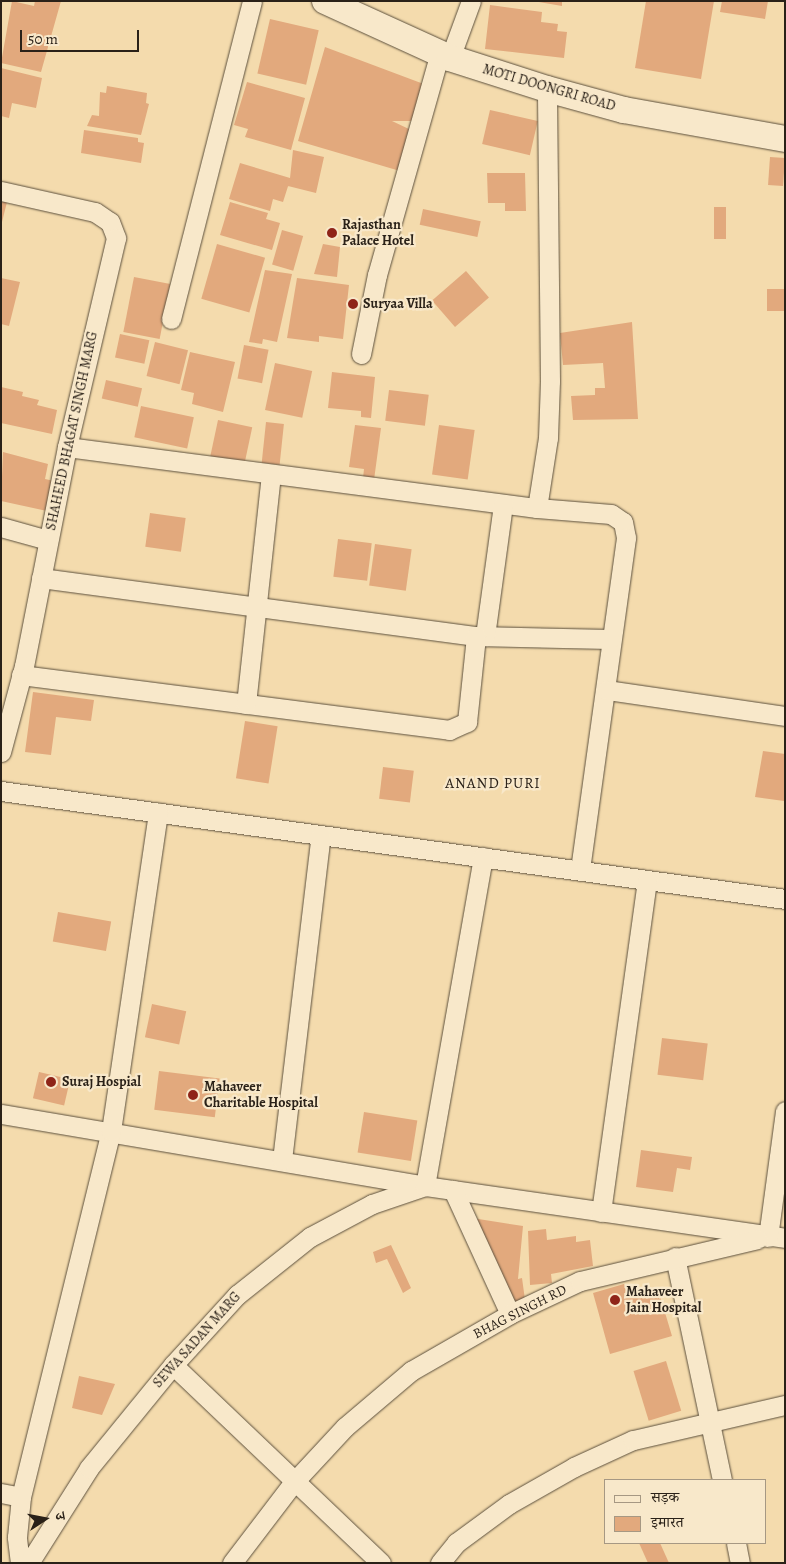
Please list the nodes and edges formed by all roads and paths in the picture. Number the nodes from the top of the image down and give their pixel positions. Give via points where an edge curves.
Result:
1 (252, 1) edge
2 (324, 1) edge
3 (471, 1) edge
4 (445, 55) junction
5 (546, 89) junction
6 (785, 139) edge
7 (1, 191) edge
8 (171, 319) dead end
9 (361, 354) dead end
10 (67, 447) junction
11 (271, 474) junction
12 (503, 504) junction
13 (537, 508) junction
14 (1, 527) edge
15 (48, 540) junction
16 (41, 578) junction
17 (256, 607) junction
18 (480, 636) junction
19 (610, 639) junction
20 (20, 675) junction
21 (607, 690) junction
22 (246, 704) junction
23 (785, 716) edge
24 (1, 752) edge
25 (1, 791) edge
26 (158, 812) junction
27 (321, 835) junction
28 (483, 857) junction
29 (580, 870) junction
30 (647, 880) junction
31 (785, 899) edge
32 (785, 1111) edge
33 (1, 1114) edge
34 (111, 1131) junction
35 (282, 1160) junction
36 (425, 1186) junction
37 (453, 1190) junction
38 (601, 1212) junction
39 (776, 1237) edge
40 (674, 1257) junction
41 (510, 1314) junction
42 (172, 1365) junction
43 (785, 1405) edge
44 (710, 1421) junction
45 (722, 1479) edge
46 (293, 1484) junction
47 (1, 1493) edge
48 (21, 1497) junction
49 (736, 1544) edge
50 (20, 1563) edge
51 (29, 1563) edge
52 (232, 1563) edge
53 (380, 1563) edge
54 (440, 1563) edge
55 (740, 1563) edge

1 - 8 street
2 - 4 street, MOTI DOONGRI ROAD
3 - 4 street
4 - 5 street, MOTI DOONGRI ROAD
4 - 9 street via 378,275
5 - 6 street, MOTI DOONGRI ROAD via 624,110
5 - 13 street via 550,381 548,438
7 - 10 street, SHAHEED BHAGAT SINGH MARG via 95,212 110,222 116,238
10 - 11 street
10 - 15 street, SHAHEED BHAGAT SINGH MARG
11 - 12 street
11 - 17 street
12 - 13 street
12 - 18 street
13 - 19 street via 611,514 623,522 626,538
14 - 15 street
15 - 16 street, SHAHEED BHAGAT SINGH MARG
16 - 17 street
16 - 20 street, SHAHEED BHAGAT SINGH MARG
17 - 18 street
17 - 22 street
18 - 19 street
18 - 22 street via 467,722 460,729
19 - 21 street
20 - 22 street
20 - 24 street, SHAHEED BHAGAT SINGH MARG
21 - 23 street
21 - 29 street
25 - 26 street
26 - 27 street
26 - 34 street
27 - 28 street
27 - 35 street
28 - 29 street
28 - 36 street
29 - 30 street
30 - 31 street
30 - 38 street
32 - 39 street
33 - 34 street
34 - 35 street
34 - 48 street
35 - 36 street
36 - 37 street
36 - 42 street, SEWA SADAN MARG via 372,1204 310,1237 237,1295
37 - 38 street
37 - 41 street
38 - 39 street
39 - 40 street, BHAG SINGH RD
40 - 41 street, BHAG SINGH RD via 580,1281
40 - 44 street
41 - 46 street, BHAG SINGH RD via 411,1371 345,1427
42 - 46 street
42 - 51 street, SEWA SADAN MARG via 89,1468
43 - 44 street
44 - 45 street
44 - 54 street via 633,1440 574,1467 509,1504 456,1543
46 - 52 street, BHAG SINGH RD
46 - 53 street
47 - 48 street
48 - 50 street via 17,1537
49 - 55 street

